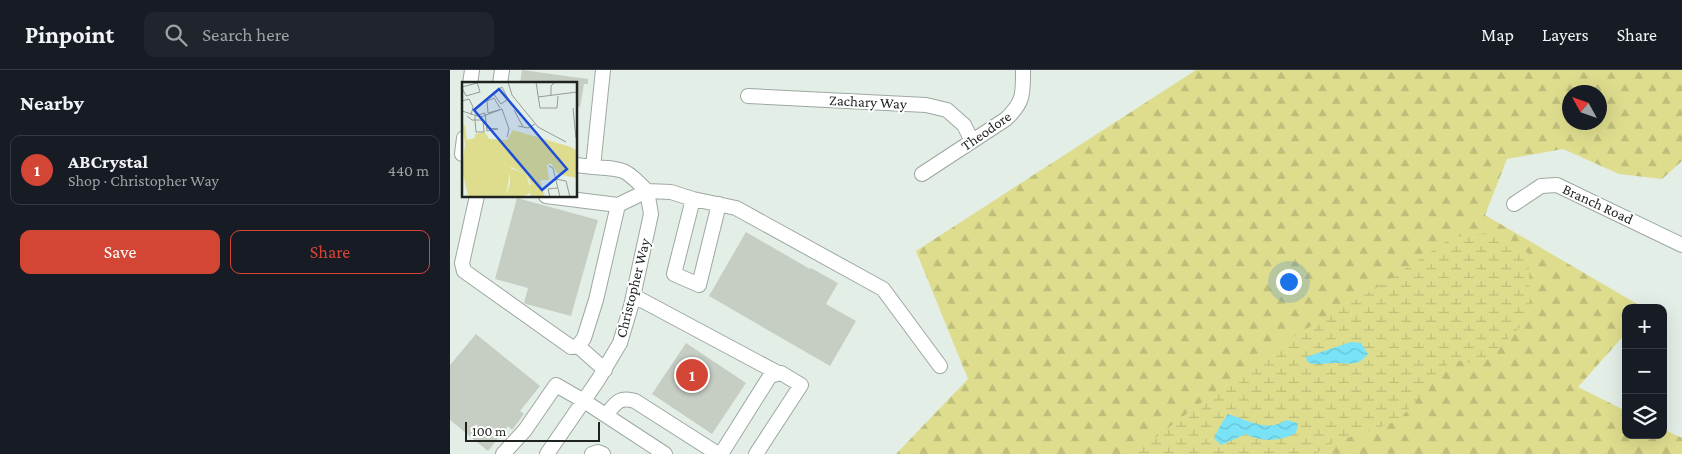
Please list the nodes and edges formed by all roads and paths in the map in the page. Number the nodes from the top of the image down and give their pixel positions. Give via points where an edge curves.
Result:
1 (603, 70) edge
2 (1024, 70) edge
3 (748, 96) dead end
4 (972, 141) junction
5 (578, 165) edge
6 (593, 167) junction
7 (922, 174) dead end
8 (647, 190) junction
9 (477, 198) edge
10 (562, 198) edge
11 (694, 199) junction
12 (719, 204) junction
13 (1514, 204) dead end
14 (618, 205) junction
15 (1682, 245) edge
16 (634, 296) junction
17 (578, 346) junction
18 (940, 366) dead end
19 (604, 370) junction
20 (778, 373) junction
21 (584, 401) junction
22 (606, 415) junction
23 (503, 454) edge
24 (548, 454) edge
25 (592, 454) edge
26 (603, 454) edge
27 (665, 454) edge
28 (719, 454) edge
29 (756, 454) edge

1 - 6 street
2 - 4 street, Theodore via 1018,108
3 - 4 street, Zachary Way via 926,105 947,110 964,125
4 - 7 street, Theodore
5 - 6 street
6 - 8 street via 623,170
8 - 11 street via 671,192
8 - 14 street
8 - 16 street, Christopher Way via 651,214
9 - 17 street via 462,262 464,271 571,347
10 - 14 street
11 - 12 street
11 - 12 street via 674,274 699,285
12 - 18 street via 736,208 883,289
13 - 15 street, Branch Road via 1541,186 1557,185
14 - 17 street via 596,300 584,338
16 - 19 street, Christopher Way via 620,344
16 - 20 street
17 - 19 street
19 - 21 street, Christopher Way
20 - 28 street via 770,376
20 - 29 street via 801,385
21 - 22 street
21 - 23 street via 556,384 525,430
21 - 24 street, Christopher Way
22 - 27 street
22 - 28 street via 621,399 635,401
25 - 26 street

